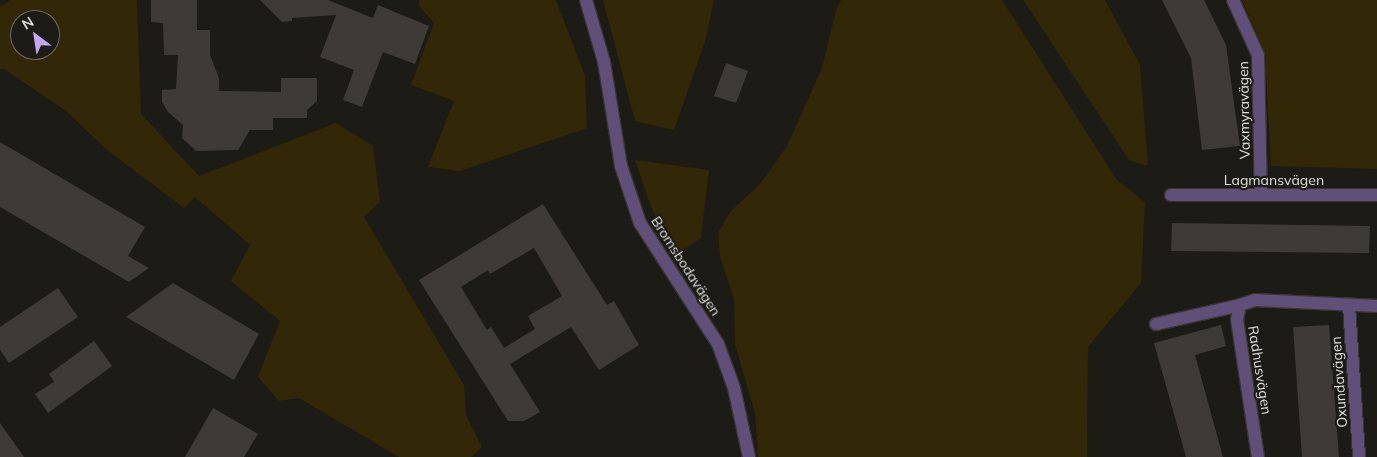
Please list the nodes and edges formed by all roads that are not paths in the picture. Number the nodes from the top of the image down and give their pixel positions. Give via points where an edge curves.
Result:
1 (586, 0) edge
2 (1233, 0) edge
3 (1171, 195) dead end
4 (1261, 195) junction
5 (1377, 195) edge
6 (1240, 304) junction
7 (1348, 305) junction
8 (1377, 306) edge
9 (1156, 324) dead end
10 (749, 457) edge
11 (1258, 457) edge
12 (1359, 457) edge

1 - 10 street, Bromsbodavägen via 604,62 621,166 640,223 718,344 734,388
2 - 4 street, Vaxmyravägen via 1258,55
3 - 4 street, Lagmansvägen
4 - 5 street, Lagmansvägen
6 - 7 street via 1255,300
6 - 9 street
6 - 11 street, Radhusvägen via 1237,320
7 - 8 street
7 - 12 street, Oxundavägen

